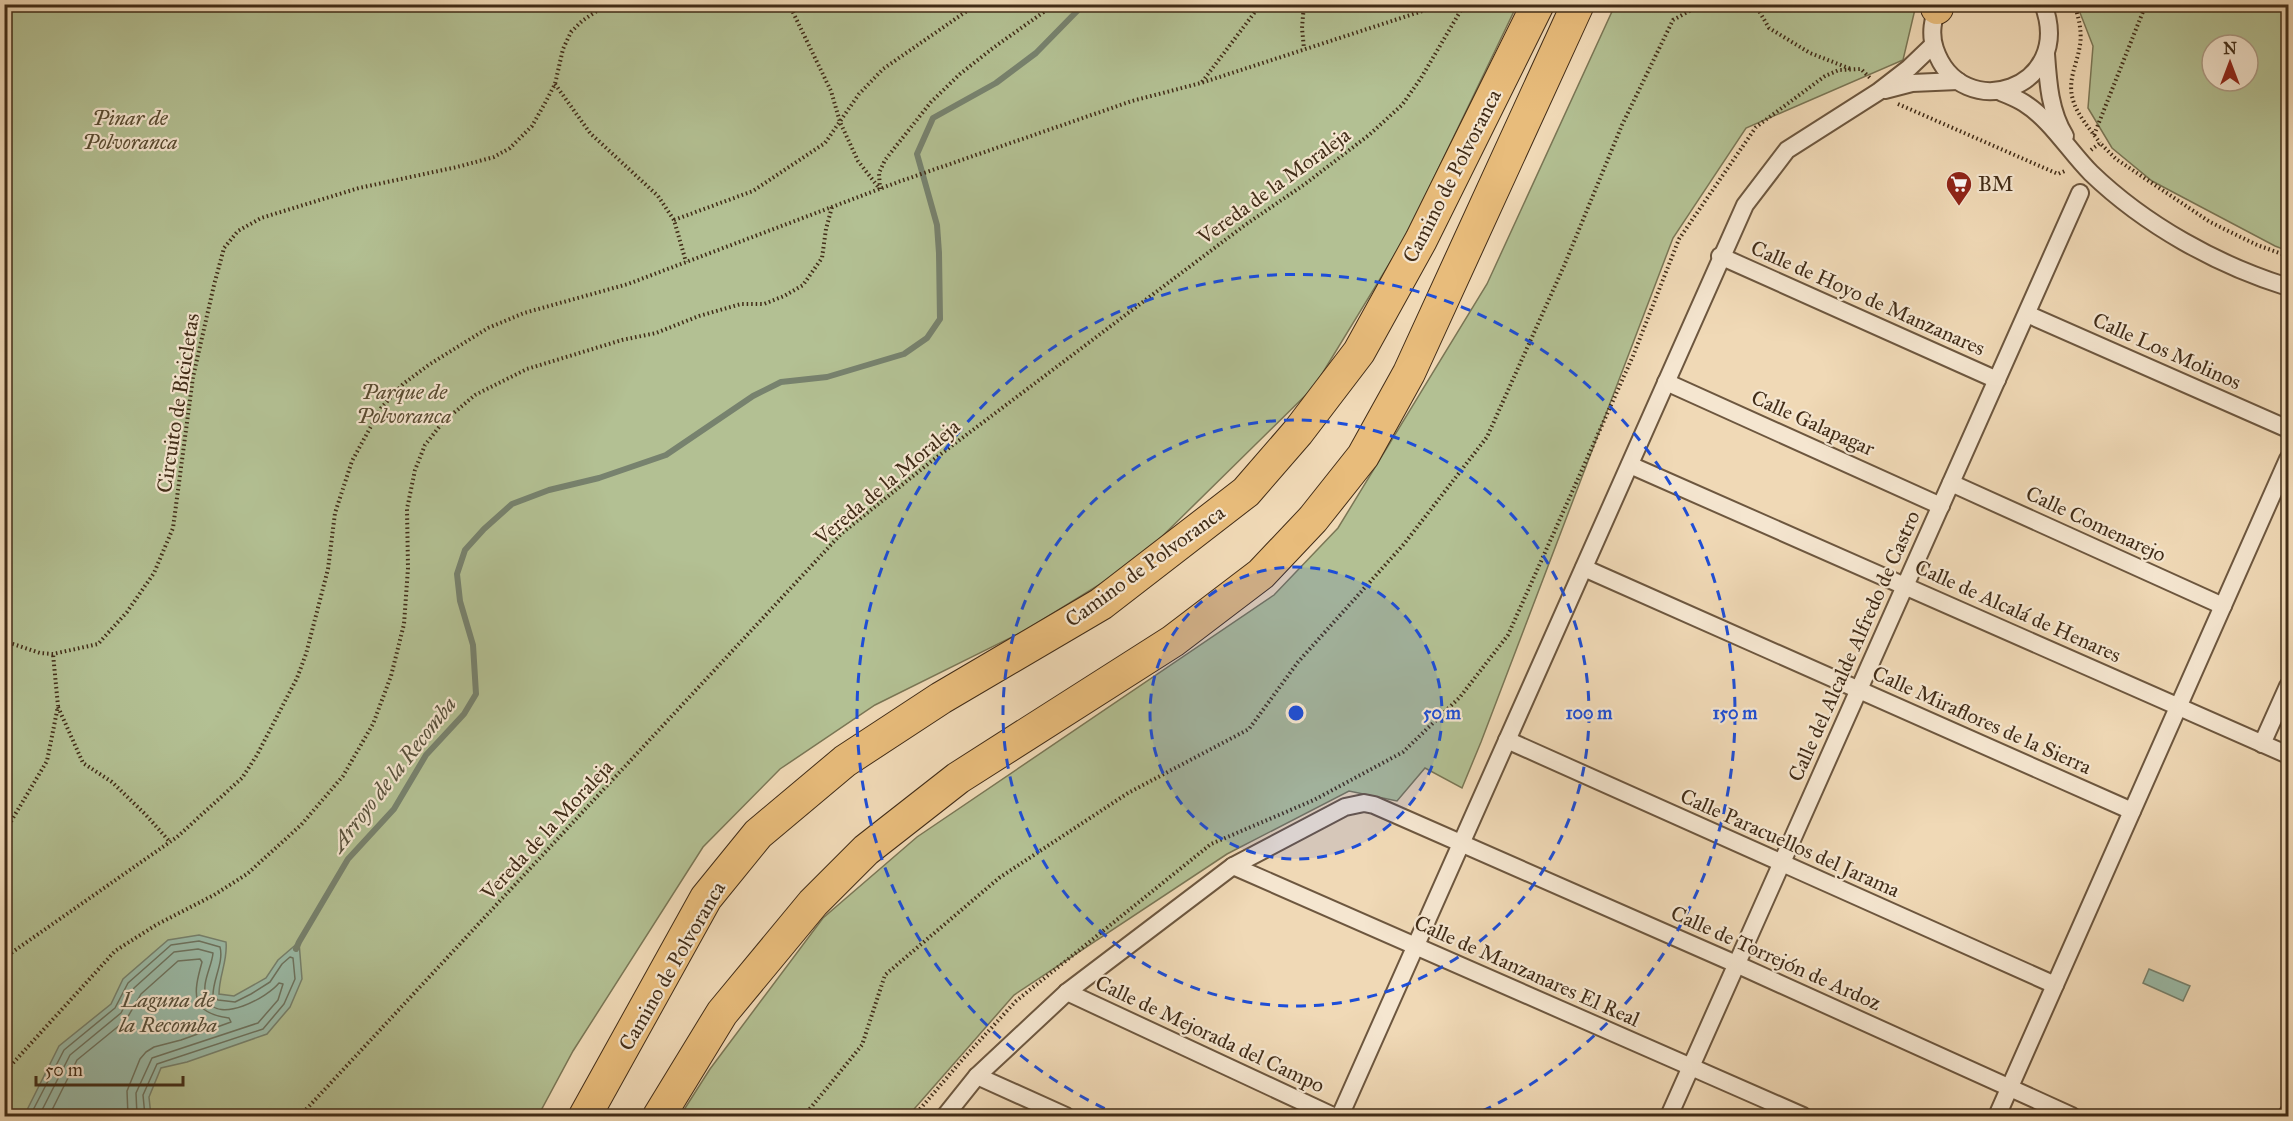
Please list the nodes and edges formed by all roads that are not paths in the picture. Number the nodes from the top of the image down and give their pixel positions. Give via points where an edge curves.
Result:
1 (1538, 4) edge
2 (1578, 4) edge
3 (2043, 4) edge
4 (1938, 6) edge
5 (1933, 45) junction
6 (2046, 54) junction
7 (1958, 81) junction
8 (1999, 91) junction
9 (1878, 92) junction
10 (2080, 160) junction
11 (2080, 193) dead end
12 (1720, 256) junction
13 (2289, 287) edge
14 (2027, 314) junction
15 (1997, 380) junction
16 (1666, 382) junction
17 (2289, 429) edge
18 (2289, 459) edge
19 (1630, 465) junction
20 (2285, 477) edge
21 (1951, 483) junction
22 (1941, 506) junction
23 (1584, 568) junction
24 (1905, 585) junction
25 (2223, 606) junction
26 (2289, 686) edge
27 (1858, 690) junction
28 (2179, 707) junction
29 (1507, 740) junction
30 (2262, 744) junction
31 (2289, 755) edge
32 (2132, 811) junction
33 (1461, 843) junction
34 (1781, 864) junction
35 (1233, 866) junction
36 (706, 898) junction
37 (1415, 946) junction
38 (1736, 964) junction
39 (2055, 985) junction
40 (1067, 992) junction
41 (1690, 1067) junction
42 (977, 1076) junction
43 (2009, 1088) junction
44 (567, 1116) edge
45 (585, 1116) edge
46 (659, 1116) edge
47 (945, 1116) edge
48 (1066, 1116) edge
49 (1334, 1116) edge
50 (1340, 1116) edge
51 (1669, 1116) edge
52 (1803, 1116) edge
53 (1997, 1116) edge
54 (2072, 1116) edge

1 - 36 highway, Camino de Polvoranca via 1421,240 1359,352 1246,492 1101,604 941,698 845,761 758,834
2 - 46 highway, Camino de Polvoranca via 1409,373 1363,456 1313,519 1261,574 1173,641 958,778 866,850 813,903 722,1013
3 - 6 street via 2049,19
4 - 5 street via 1932,26
5 - 7 street via 1938,59
5 - 9 street
6 - 8 street via 2028,79
6 - 10 street via 2049,92 2059,126
7 - 8 street via 1971,88
7 - 9 street via 1912,83
8 - 10 street via 2026,104
9 - 12 street via 1787,150 1744,205
10 - 13 street via 2140,214 2254,277
11 - 14 street, Calle del Alcalde Alfredo de Castro
12 - 15 street, Calle de Hoyo de Manzanares
12 - 16 street
14 - 15 street, Calle del Alcalde Alfredo de Castro
14 - 17 street, Calle Los Molinos
15 - 21 street, Calle del Alcalde Alfredo de Castro
16 - 19 street
16 - 22 street, Calle Galapagar
18 - 20 street
19 - 23 street
19 - 24 street, Calle de Alcalá de Henares
20 - 25 street
21 - 22 street, Calle del Alcalde Alfredo de Castro
21 - 25 street, Calle Comenarejo
22 - 24 street, Calle del Alcalde Alfredo de Castro
23 - 27 street, Calle Miraflores de la Sierra
23 - 29 street
24 - 27 street, Calle del Alcalde Alfredo de Castro
24 - 28 street, Calle de Alcalá de Henares
25 - 28 street
26 - 30 street
27 - 32 street, Calle Miraflores de la Sierra
27 - 34 street, Calle del Alcalde Alfredo de Castro
28 - 30 street, Calle de Alcalá de Henares
28 - 32 street
29 - 33 street
29 - 34 street, Calle Paracuellos del Jarama
30 - 31 street, Calle de Alcalá de Henares
32 - 39 street
33 - 35 street, Calle de Torrejón de Ardoz via 1369,803 1358,803
33 - 37 street
33 - 38 street, Calle de Torrejón de Ardoz
34 - 38 street, Calle del Alcalde Alfredo de Castro
34 - 39 street, Calle Paracuellos del Jarama
35 - 37 street, Calle de Manzanares El Real
35 - 40 street, Calle de Torrejón de Ardoz
36 - 44 highway via 659,946
36 - 45 highway, Camino de Polvoranca
37 - 41 street, Calle de Manzanares El Real
37 - 50 street
38 - 41 street, Calle del Alcalde Alfredo de Castro
38 - 43 street, Calle de Torrejón de Ardoz
39 - 43 street
40 - 42 street, Calle de Torrejón de Ardoz
40 - 49 street, Calle de Mejorada del Campo
41 - 51 street, Calle del Alcalde Alfredo de Castro
41 - 52 street, Calle de Manzanares El Real
42 - 47 street, Calle de Torrejón de Ardoz
42 - 48 street
43 - 53 street
43 - 54 street, Calle de Torrejón de Ardoz

